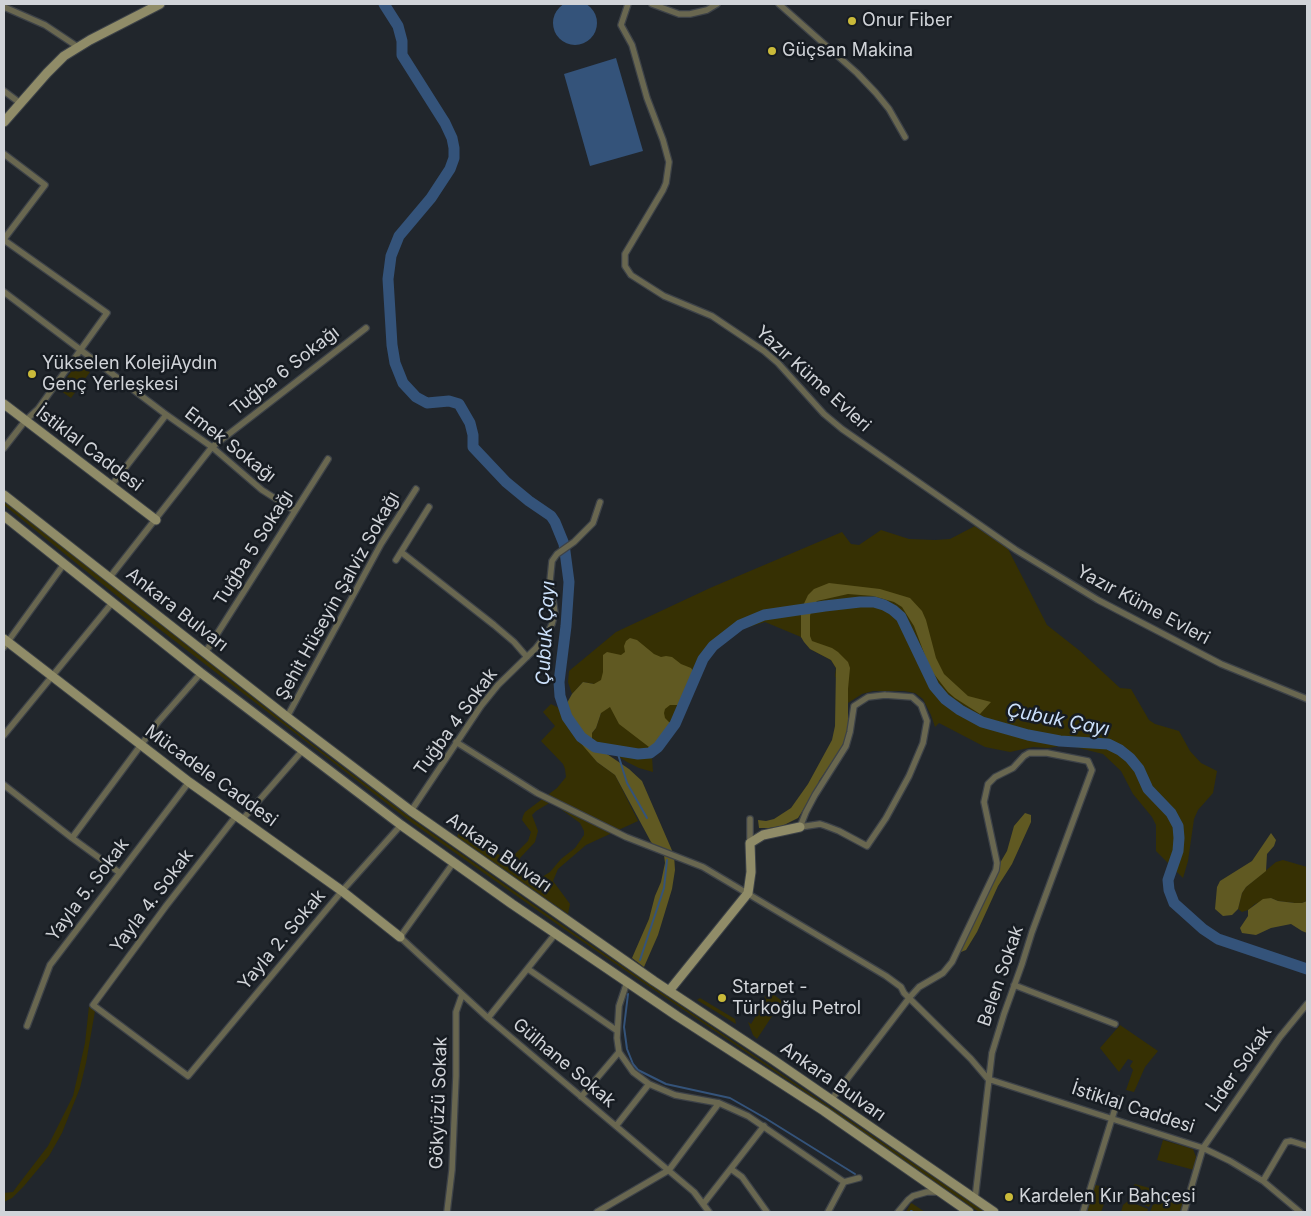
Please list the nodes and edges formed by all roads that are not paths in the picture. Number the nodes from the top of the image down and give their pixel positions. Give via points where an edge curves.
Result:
1 (160, 4) edge
2 (628, 4) edge
3 (652, 4) edge
4 (717, 4) edge
5 (779, 4) edge
6 (4, 8) edge
7 (78, 47) junction
8 (4, 91) edge
9 (20, 104) junction
10 (4, 122) edge
11 (905, 137) dead end
12 (4, 154) edge
13 (4, 239) edge
14 (4, 292) edge
15 (366, 328) dead end
16 (81, 351) junction
17 (4, 404) edge
18 (166, 414) junction
19 (25, 421) junction
20 (212, 447) junction
21 (4, 448) edge
22 (328, 459) dead end
23 (111, 486) junction
24 (416, 489) dead end
25 (4, 495) edge
26 (600, 502) dead end
27 (429, 507) dead end
28 (295, 511) junction
29 (4, 516) edge
30 (156, 520) junction
31 (401, 552) junction
32 (396, 560) dead end
33 (64, 564) junction
34 (110, 578) junction
35 (112, 603) junction
36 (5, 643) edge
37 (205, 652) junction
38 (527, 657) junction
39 (201, 674) junction
40 (52, 676) junction
41 (1307, 699) edge
42 (287, 717) junction
43 (4, 735) edge
44 (456, 742) junction
45 (141, 745) junction
46 (302, 751) junction
47 (189, 782) junction
48 (4, 784) edge
49 (411, 811) junction
50 (239, 818) junction
51 (750, 819) dead end
52 (401, 825) junction
53 (800, 826) junction
54 (72, 838) junction
55 (750, 843) junction
56 (454, 862) junction
57 (120, 873) junction
58 (342, 891) junction
59 (748, 893) junction
60 (556, 934) junction
61 (400, 937) junction
62 (528, 969) junction
63 (627, 982) junction
64 (1014, 985) junction
65 (669, 991) junction
66 (462, 996) junction
67 (910, 998) junction
68 (1307, 1004) edge
69 (488, 1018) junction
70 (1115, 1024) dead end
71 (27, 1026) dead end
72 (616, 1030) junction
73 (619, 1052) junction
74 (188, 1076) joint
75 (988, 1080) junction
76 (649, 1084) junction
77 (581, 1097) junction
78 (1118, 1099) dead end
79 (831, 1100) junction
80 (719, 1103) junction
81 (1112, 1118) junction
82 (616, 1126) junction
83 (764, 1126) junction
84 (1307, 1146) edge
85 (1203, 1148) junction
86 (731, 1169) junction
87 (669, 1170) junction
88 (859, 1178) dead end
89 (844, 1182) junction
90 (1263, 1182) junction
91 (940, 1192) junction
92 (975, 1199) junction
93 (704, 1203) junction
94 (447, 1212) edge
95 (597, 1212) edge
96 (709, 1212) edge
97 (767, 1212) edge
98 (828, 1212) edge
99 (898, 1212) edge
100 (969, 1212) edge
101 (994, 1212) edge
102 (1083, 1212) edge
103 (1184, 1212) edge
104 (1300, 1212) edge

1 - 7 main road
2 - 41 street, Yazır Küme Evleri via 622,26 632,45 669,162 663,190 625,254 625,266 632,275 664,296 712,316 764,351 842,429 1016,550 1098,600 1207,656
3 - 4 street via 679,14 707,10
5 - 11 street via 876,93
6 - 7 street via 46,25
7 - 9 main road via 56,63
8 - 9 street
9 - 10 main road
12 - 13 street via 45,185
13 - 16 street via 107,313
14 - 16 street, Emek Sokağı
15 - 20 street, Tuğba 6 Sokağı
16 - 18 street, Emek Sokağı
16 - 19 street via 38,409
17 - 19 main road, İstiklal Caddesi
18 - 20 street, Emek Sokağı
18 - 23 street
19 - 21 street
19 - 23 main road, İstiklal Caddesi
20 - 28 street, Emek Sokağı via 249,480
20 - 30 street, Tuğba 6 Sokağı
22 - 28 street, Tuğba 5 Sokağı
23 - 30 main road, İstiklal Caddesi
24 - 42 street, Şehit Hüseyin Şalviz Sokağı via 381,544
25 - 34 main road, Ankara Bulvarı
26 - 38 street, Tuğba 4 Sokak via 593,523 554,557 550,571 554,618 547,634
27 - 31 street
28 - 37 street, Tuğba 5 Sokağı
29 - 33 main road, Ankara Bulvarı
30 - 34 street, Tuğba 6 Sokağı
31 - 32 street
31 - 38 street via 494,625
33 - 35 main road, Ankara Bulvarı
33 - 36 street
34 - 37 main road, Ankara Bulvarı
35 - 39 main road, Ankara Bulvarı
35 - 40 street
36 - 40 main road, Mücadele Caddesi
37 - 42 main road, Ankara Bulvarı
38 - 44 street, Tuğba 4 Sokak via 498,685
39 - 45 street
39 - 46 main road, Ankara Bulvarı
40 - 43 street
40 - 45 main road, Mücadele Caddesi
42 - 49 main road, Ankara Bulvarı
44 - 49 street, Tuğba 4 Sokak
44 - 59 street via 537,793 626,837 696,864
45 - 47 main road, Mücadele Caddesi
45 - 54 street
46 - 50 street, Yayla 4. Sokak
46 - 52 main road, Ankara Bulvarı
47 - 50 main road, Mücadele Caddesi
47 - 57 street, Yayla 5. Sokak
48 - 54 street
49 - 65 main road, Ankara Bulvarı
50 - 58 main road, Mücadele Caddesi
50 - 74 street, Yayla 4. Sokak via 166,906 93,1005
51 - 55 street
52 - 56 main road, Ankara Bulvarı
52 - 58 street, Yayla 2. Sokak
53 - 53 street via 846,746 857,703 876,696 912,698 921,705 927,721 923,743 897,799 867,846 820,824
53 - 55 main road via 763,835
54 - 57 street
55 - 59 main road
56 - 60 main road, Ankara Bulvarı
56 - 61 street
57 - 71 street, Yayla 5. Sokak via 50,965
58 - 61 main road, Mücadele Caddesi
58 - 74 street, Yayla 2. Sokak
59 - 65 main road
59 - 67 street via 886,976
60 - 62 street
60 - 63 main road, Ankara Bulvarı
61 - 66 street, Gülhane Sokak
62 - 69 street
62 - 72 street
63 - 72 street
63 - 91 main road, Ankara Bulvarı
64 - 67 street, Belen Sokak via 1092,770 1088,761 1083,759 1035,752 1024,756 1014,768 988,784 984,802 996,870 952,962
64 - 70 street
64 - 75 street, Belen Sokak via 995,1040
65 - 79 main road, Ankara Bulvarı
66 - 69 street, Gülhane Sokak
66 - 94 street, Gökyüzü Sokak via 456,1012 452,1170
67 - 75 street
67 - 79 street
68 - 85 street, Lider Sokak via 1280,1036
69 - 77 street, Gülhane Sokak
72 - 73 street
73 - 76 street via 633,1072
73 - 77 street
75 - 81 street, İstiklal Caddesi
75 - 92 street, Belen Sokak
76 - 80 street via 675,1095
76 - 82 street
77 - 82 street, Gülhane Sokak
78 - 81 street
79 - 92 main road, Ankara Bulvarı
80 - 83 street
80 - 87 street
81 - 85 street, İstiklal Caddesi
81 - 102 street
82 - 87 street, Gülhane Sokak
83 - 86 street
83 - 89 street
84 - 90 street via 1286,1142
85 - 90 street, İstiklal Caddesi
85 - 103 street, Lider Sokak
86 - 93 street
86 - 97 street via 742,1177
87 - 93 street, Gülhane Sokak
87 - 95 street
88 - 89 street
89 - 98 street
90 - 104 street, İstiklal Caddesi
91 - 99 street via 913,1196
91 - 100 main road, Ankara Bulvarı
92 - 101 main road, Ankara Bulvarı
93 - 96 street, Gülhane Sokak

